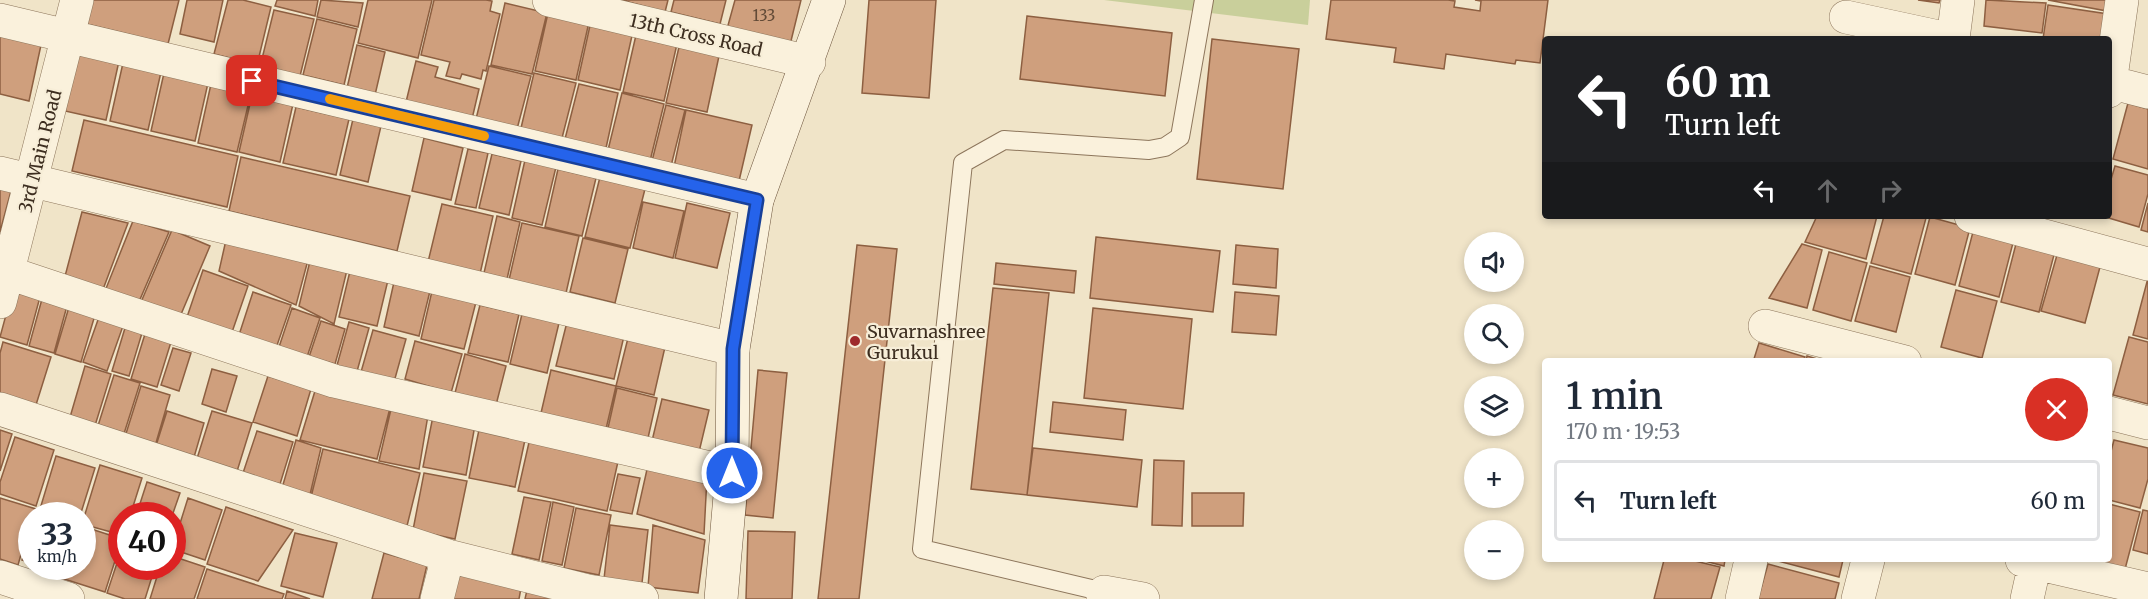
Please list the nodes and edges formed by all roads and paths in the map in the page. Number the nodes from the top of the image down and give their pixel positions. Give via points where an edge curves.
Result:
1 (77, 0) edge
2 (549, 0) edge
3 (829, 0) edge
4 (1204, 0) edge
5 (1958, 0) edge
6 (2122, 0) edge
7 (1846, 17) dead end
8 (0, 20) edge
9 (1934, 36) edge
10 (1953, 36) edge
11 (69, 38) junction
12 (809, 62) junction
13 (2112, 71) edge
14 (2112, 85) edge
15 (2148, 92) edge
16 (0, 173) edge
17 (33, 180) junction
18 (757, 200) junction
19 (1994, 219) edge
20 (2072, 229) edge
21 (2148, 264) edge
22 (4, 287) edge
23 (1765, 326) dead end
24 (733, 349) junction
25 (1889, 358) edge
26 (0, 409) edge
27 (2112, 414) edge
28 (2148, 423) edge
29 (732, 473) junction
30 (448, 556) junction
31 (1751, 562) edge
32 (1867, 562) edge
33 (2029, 562) edge
34 (2033, 562) edge
35 (0, 577) edge
36 (2148, 589) edge
37 (1103, 596) edge
38 (68, 599) edge
39 (437, 599) edge
40 (642, 599) edge
41 (721, 599) edge
42 (1143, 599) edge
43 (1742, 599) edge
44 (1858, 599) edge
45 (2027, 599) edge

1 - 11 street, 3rd Main Road
2 - 12 street, 13th Cross Road
3 - 12 street
4 - 37 lane via 1180,137 1165,147 1149,150 1004,140 963,163 922,549
5 - 10 street
6 - 13 street
7 - 9 street
8 - 11 street
11 - 17 street, 3rd Main Road
11 - 18 street
12 - 18 street
14 - 15 street
16 - 17 street
17 - 22 street, 3rd Main Road
17 - 24 street
18 - 24 street
19 - 20 street
20 - 21 street
22 - 29 street via 334,381
23 - 25 street
24 - 29 street
26 - 30 street
27 - 28 street
29 - 41 street
30 - 39 street
30 - 40 street via 588,591
31 - 43 street
32 - 44 street
33 - 45 street
34 - 36 street
35 - 38 street
37 - 42 street

